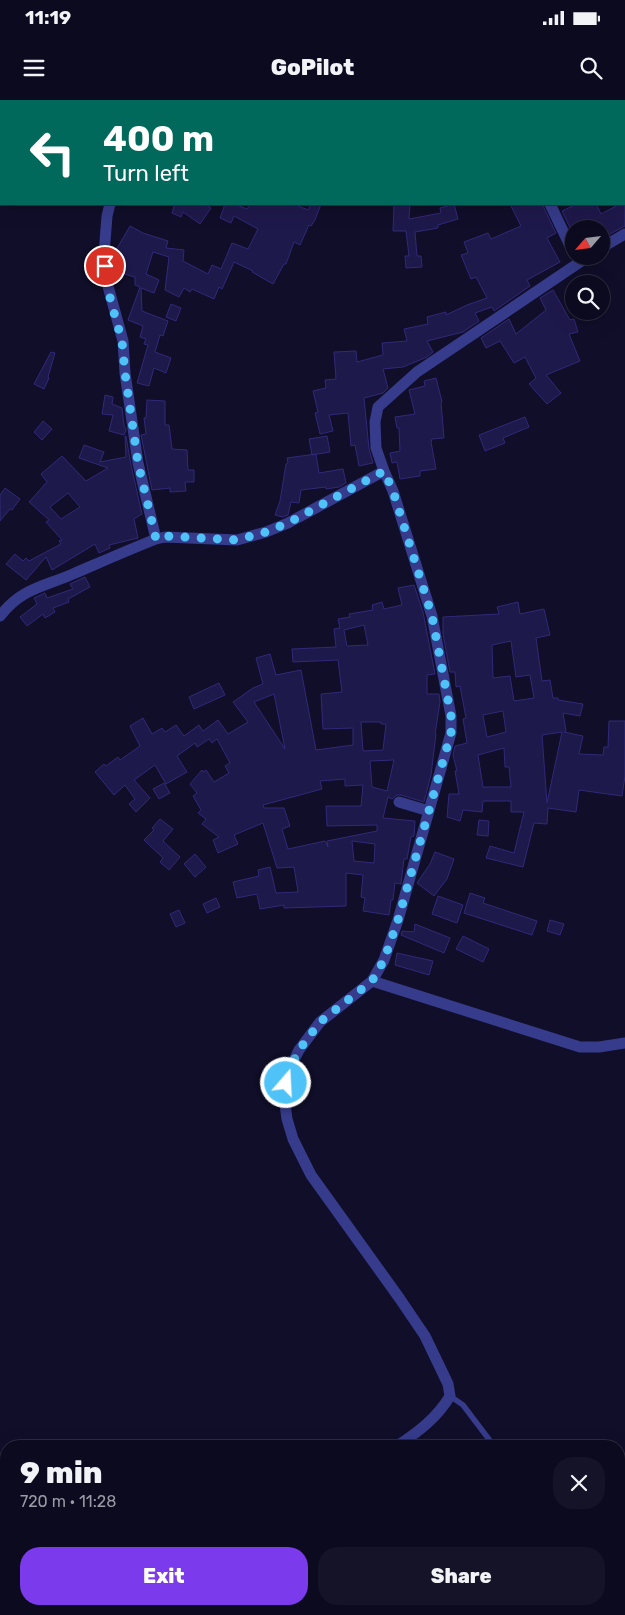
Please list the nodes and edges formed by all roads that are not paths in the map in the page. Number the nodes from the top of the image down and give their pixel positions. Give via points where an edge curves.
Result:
1 (110, 205) edge
2 (550, 205) edge
3 (625, 234) edge
4 (565, 236) edge
5 (610, 243) edge
6 (565, 265) edge
7 (384, 471) junction
8 (156, 539) junction
9 (0, 616) edge
10 (399, 802) dead end
11 (429, 811) junction
12 (372, 981) junction
13 (625, 1043) edge
14 (450, 1396) junction
15 (405, 1440) edge
16 (490, 1440) edge

1 - 8 street via 105,244 106,279 122,341 138,463
2 - 4 street
3 - 5 street
6 - 7 street via 417,372 378,407 376,448
7 - 8 street via 266,532 237,540 165,536
7 - 11 street via 432,616 451,716 451,733
8 - 9 street via 36,588 12,603
10 - 11 street
11 - 12 street via 398,920 384,960
12 - 13 street via 580,1047
12 - 14 street via 320,1022 299,1050 289,1070 284,1097 286,1119 292,1139 311,1175 425,1336 448,1384
14 - 15 street via 433,1419
14 - 16 lane via 463,1404

